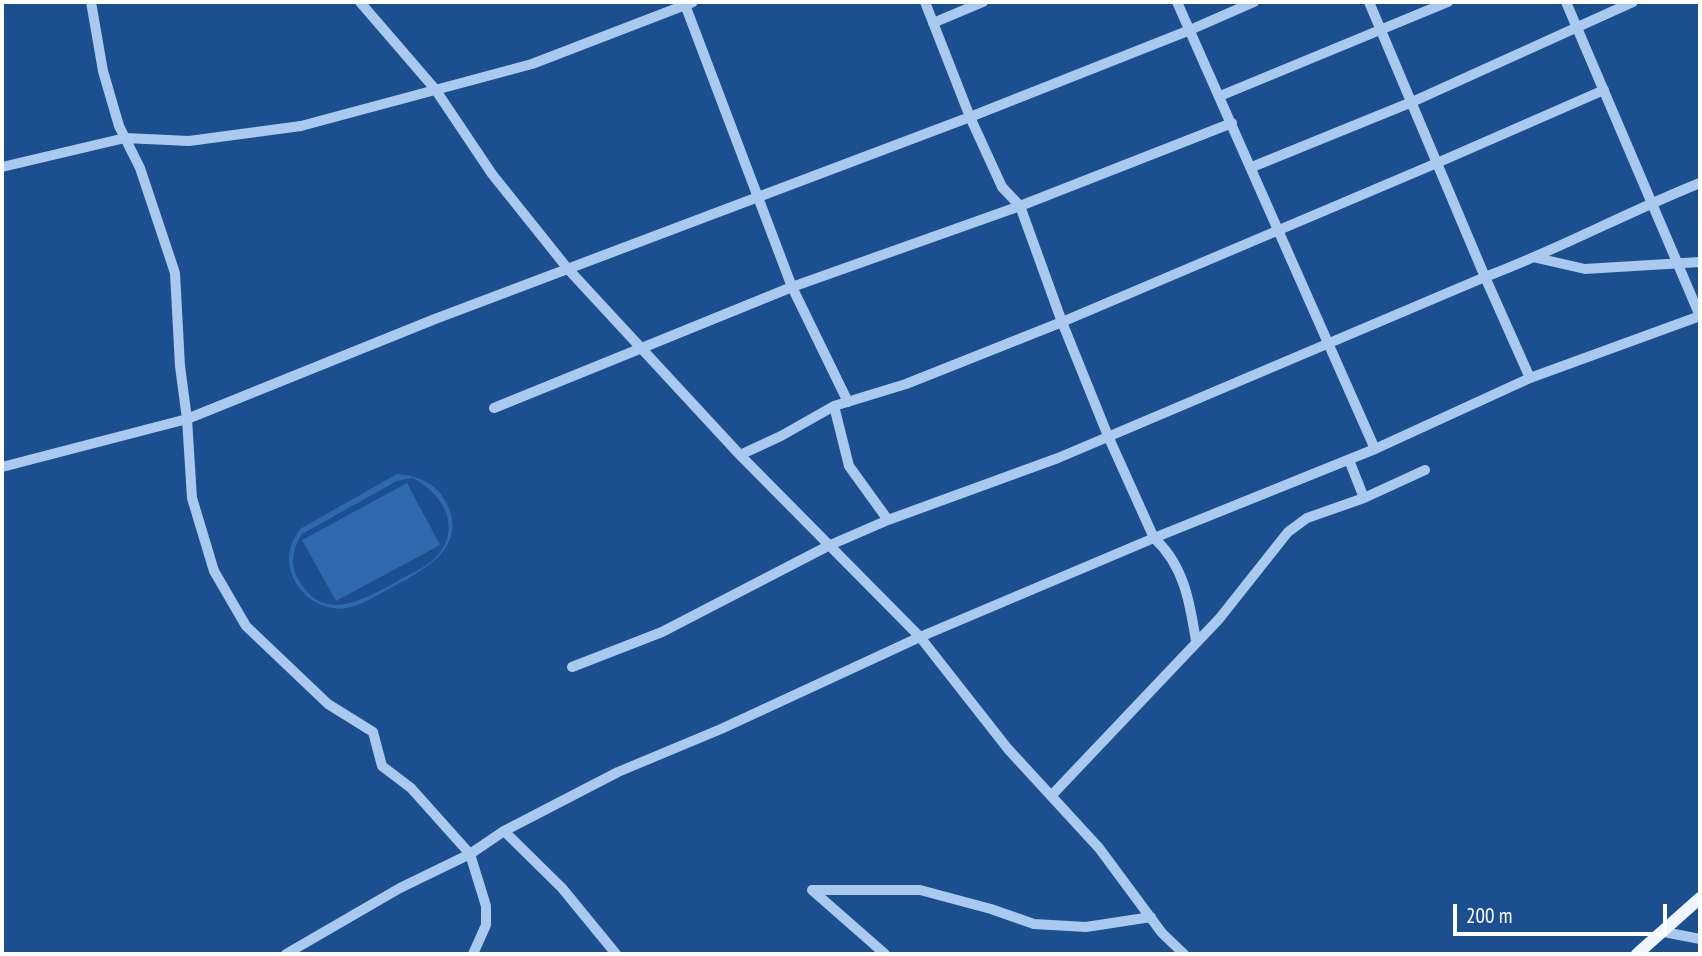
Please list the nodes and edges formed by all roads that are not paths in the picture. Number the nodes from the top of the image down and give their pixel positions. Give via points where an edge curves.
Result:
1 (91, 2) edge
2 (360, 2) edge
3 (925, 2) edge
4 (983, 2) edge
5 (1177, 2) edge
6 (1254, 2) edge
7 (1369, 2) edge
8 (1448, 2) edge
9 (1566, 2) edge
10 (1633, 2) edge
11 (687, 3) edge
12 (933, 23) junction
13 (1577, 28) junction
14 (1190, 30) junction
15 (1381, 30) junction
16 (435, 89) junction
17 (1604, 90) junction
18 (1220, 96) junction
19 (1412, 102) junction
20 (970, 117) junction
21 (1232, 123) junction
22 (125, 138) junction
23 (1437, 163) junction
24 (2, 167) edge
25 (1252, 167) junction
26 (1700, 183) edge
27 (758, 198) junction
28 (1652, 202) junction
29 (1020, 206) junction
30 (1280, 231) junction
31 (1536, 258) junction
32 (1700, 262) edge
33 (1678, 264) junction
34 (568, 269) junction
35 (1485, 277) junction
36 (792, 287) junction
37 (1700, 316) edge
38 (1062, 322) junction
39 (1329, 344) junction
40 (643, 349) junction
41 (1530, 378) junction
42 (848, 402) junction
43 (834, 406) junction
44 (494, 408) dead end
45 (187, 419) junction
46 (1108, 436) junction
47 (1376, 449) junction
48 (740, 455) junction
49 (1349, 460) junction
50 (2, 467) edge
51 (1425, 470) dead end
52 (1364, 498) junction
53 (888, 520) junction
54 (1154, 538) junction
55 (828, 546) junction
56 (920, 637) junction
57 (1196, 640) junction
58 (572, 667) dead end
59 (1051, 796) junction
60 (504, 831) junction
61 (470, 855) junction
62 (1700, 898) edge
63 (1151, 917) junction
64 (1664, 932) junction
65 (1700, 939) edge
66 (286, 954) edge
67 (473, 954) edge
68 (615, 954) edge
69 (885, 954) edge
70 (1185, 954) edge
71 (1637, 954) edge

1 - 22 street via 103,71
2 - 16 street
3 - 12 street
4 - 12 street
5 - 14 street
6 - 14 street
7 - 15 street
8 - 15 street
9 - 13 street
10 - 13 street
11 - 16 street via 532,64
11 - 27 street
12 - 20 street
13 - 17 street
13 - 19 street
14 - 18 street
14 - 20 street
15 - 18 street
15 - 19 street
16 - 22 street via 301,126 189,141
16 - 34 street via 492,174
17 - 23 street
17 - 28 street
18 - 21 street
19 - 23 street
19 - 25 street
20 - 27 street
20 - 29 street via 1002,187
21 - 25 street
21 - 29 street
22 - 24 street
22 - 45 street via 140,168 175,273
23 - 30 street
23 - 35 street
25 - 30 street
26 - 28 street
27 - 34 street
27 - 36 street
28 - 31 street
28 - 33 street
29 - 36 street
29 - 38 street
30 - 38 street
30 - 39 street
31 - 33 street via 1585,269
31 - 35 street
32 - 33 street
33 - 37 street
34 - 40 street
34 - 45 street
35 - 39 street
35 - 41 street
36 - 40 street
36 - 42 street
37 - 41 street
38 - 42 street
38 - 46 street
39 - 46 street
39 - 47 street
40 - 44 street
40 - 48 street
41 - 47 street
42 - 43 street
43 - 48 street
43 - 53 street via 849,466
45 - 50 street
45 - 61 street via 192,498 214,571 246,626 328,704 373,732 382,766 411,788
46 - 53 street
46 - 54 street
47 - 49 street
48 - 55 street
49 - 52 street
49 - 54 street
51 - 52 street
52 - 57 street via 1300,522 1288,532
53 - 55 street
54 - 56 street
54 - 57 street via 1168,551 1186,588
55 - 56 street
55 - 58 street via 662,632
56 - 59 street
56 - 60 street via 618,772
57 - 59 street
59 - 63 street via 1099,848
60 - 61 street
60 - 68 street via 562,888
61 - 66 street via 400,888
61 - 67 street via 486,906 486,925
62 - 64 main road
63 - 69 street via 1086,927 1034,924 920,890 812,890
63 - 70 street
64 - 65 street
64 - 71 main road

